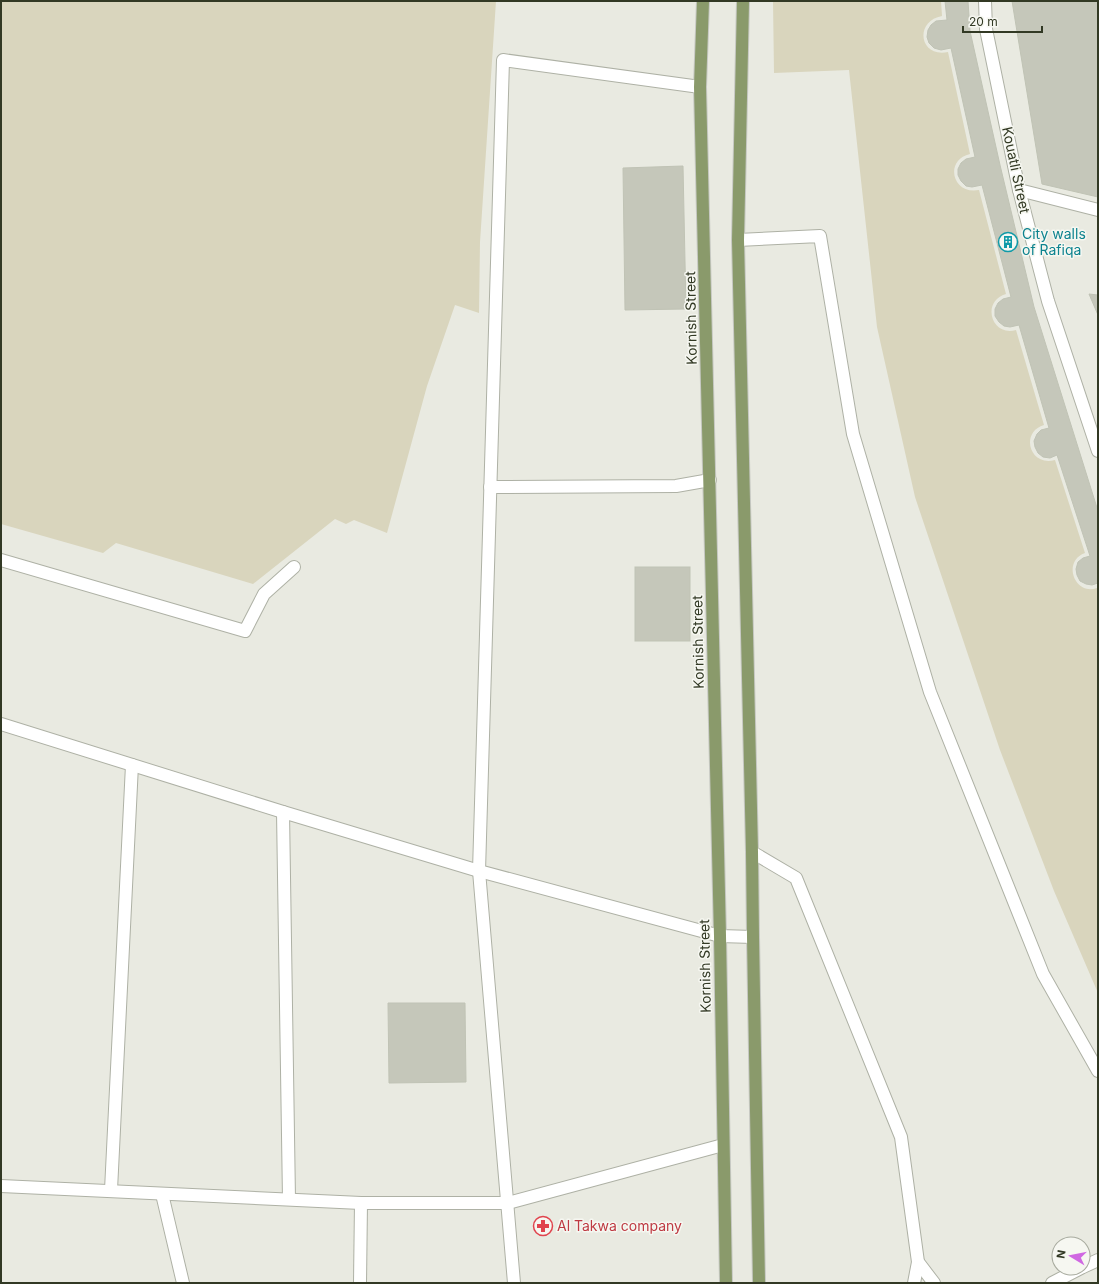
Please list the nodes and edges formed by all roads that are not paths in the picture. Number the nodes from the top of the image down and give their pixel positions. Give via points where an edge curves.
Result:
1 (703, 1) edge
2 (743, 1) edge
3 (985, 1) edge
4 (700, 87) junction
5 (1019, 190) junction
6 (1098, 210) edge
7 (738, 240) junction
8 (1098, 451) edge
9 (710, 480) junction
10 (490, 486) junction
11 (1, 560) edge
12 (294, 567) dead end
13 (1, 724) edge
14 (132, 765) junction
15 (283, 812) junction
16 (752, 852) junction
17 (479, 871) junction
18 (720, 936) junction
19 (753, 937) junction
20 (1098, 1072) edge
21 (723, 1145) junction
22 (1, 1186) edge
23 (111, 1190) junction
24 (162, 1194) junction
25 (290, 1199) junction
26 (361, 1203) junction
27 (508, 1203) junction
28 (918, 1262) junction
29 (1066, 1276) edge
30 (183, 1283) edge
31 (360, 1283) edge
32 (514, 1283) edge
33 (726, 1283) edge
34 (759, 1283) edge
35 (914, 1283) edge
36 (934, 1283) edge
37 (1052, 1283) edge

1 - 4 main road, Kornish Street
2 - 7 main road
3 - 5 street, Kouatli Street via 986,29
4 - 9 main road, Kornish Street
4 - 10 street via 503,60
5 - 6 street
5 - 8 street, Kouatli Street via 1048,301
7 - 16 main road
7 - 20 street via 820,236 853,434 930,692 1043,974
9 - 10 street via 676,486
9 - 18 main road, Kornish Street
10 - 17 street
11 - 12 street via 245,631 264,594
13 - 14 street
14 - 15 street
14 - 23 street
15 - 17 street
15 - 25 street
16 - 19 main road
16 - 28 street via 796,878 901,1137
17 - 18 street
17 - 27 street
18 - 19 street
18 - 21 main road, Kornish Street
19 - 34 main road
21 - 27 street
21 - 33 main road, Kornish Street
22 - 23 street
23 - 24 street
24 - 25 street
24 - 30 street
25 - 26 street
26 - 27 street
26 - 31 street
27 - 32 street
28 - 35 street
28 - 36 street
29 - 37 street

